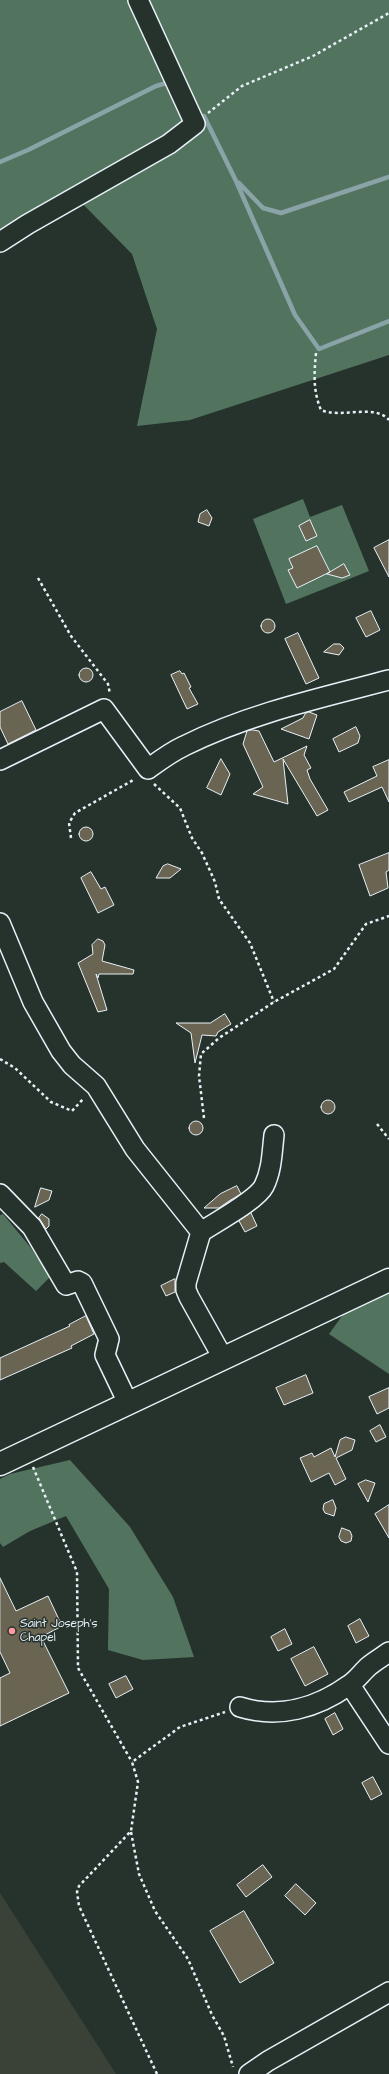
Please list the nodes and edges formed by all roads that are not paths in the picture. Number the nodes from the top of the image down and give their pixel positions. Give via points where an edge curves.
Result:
1 (138, 0) edge
2 (0, 242) edge
3 (389, 680) edge
4 (0, 760) edge
5 (0, 923) edge
6 (274, 1135) dead end
7 (0, 1194) edge
8 (202, 1232) junction
9 (389, 1280) edge
10 (223, 1358) junction
11 (128, 1403) junction
12 (0, 1464) edge
13 (389, 1652) edge
14 (350, 1685) junction
15 (240, 1707) road end
16 (389, 1744) edge
17 (389, 1992) edge
18 (249, 2074) edge

1 - 2 street via 195,124 164,148
3 - 4 street via 262,716 210,734 182,747 146,771 104,709
5 - 8 street via 34,1002 61,1050 72,1065 96,1086 136,1149
6 - 8 street via 271,1167 264,1187 244,1204
7 - 11 street via 32,1227 66,1285 78,1281 82,1283 110,1339 105,1355
8 - 10 street via 186,1290
9 - 10 street
10 - 11 street
11 - 12 street
13 - 14 street via 369,1666
14 - 15 street via 312,1706 284,1712 258,1712
14 - 16 street
17 - 18 street

